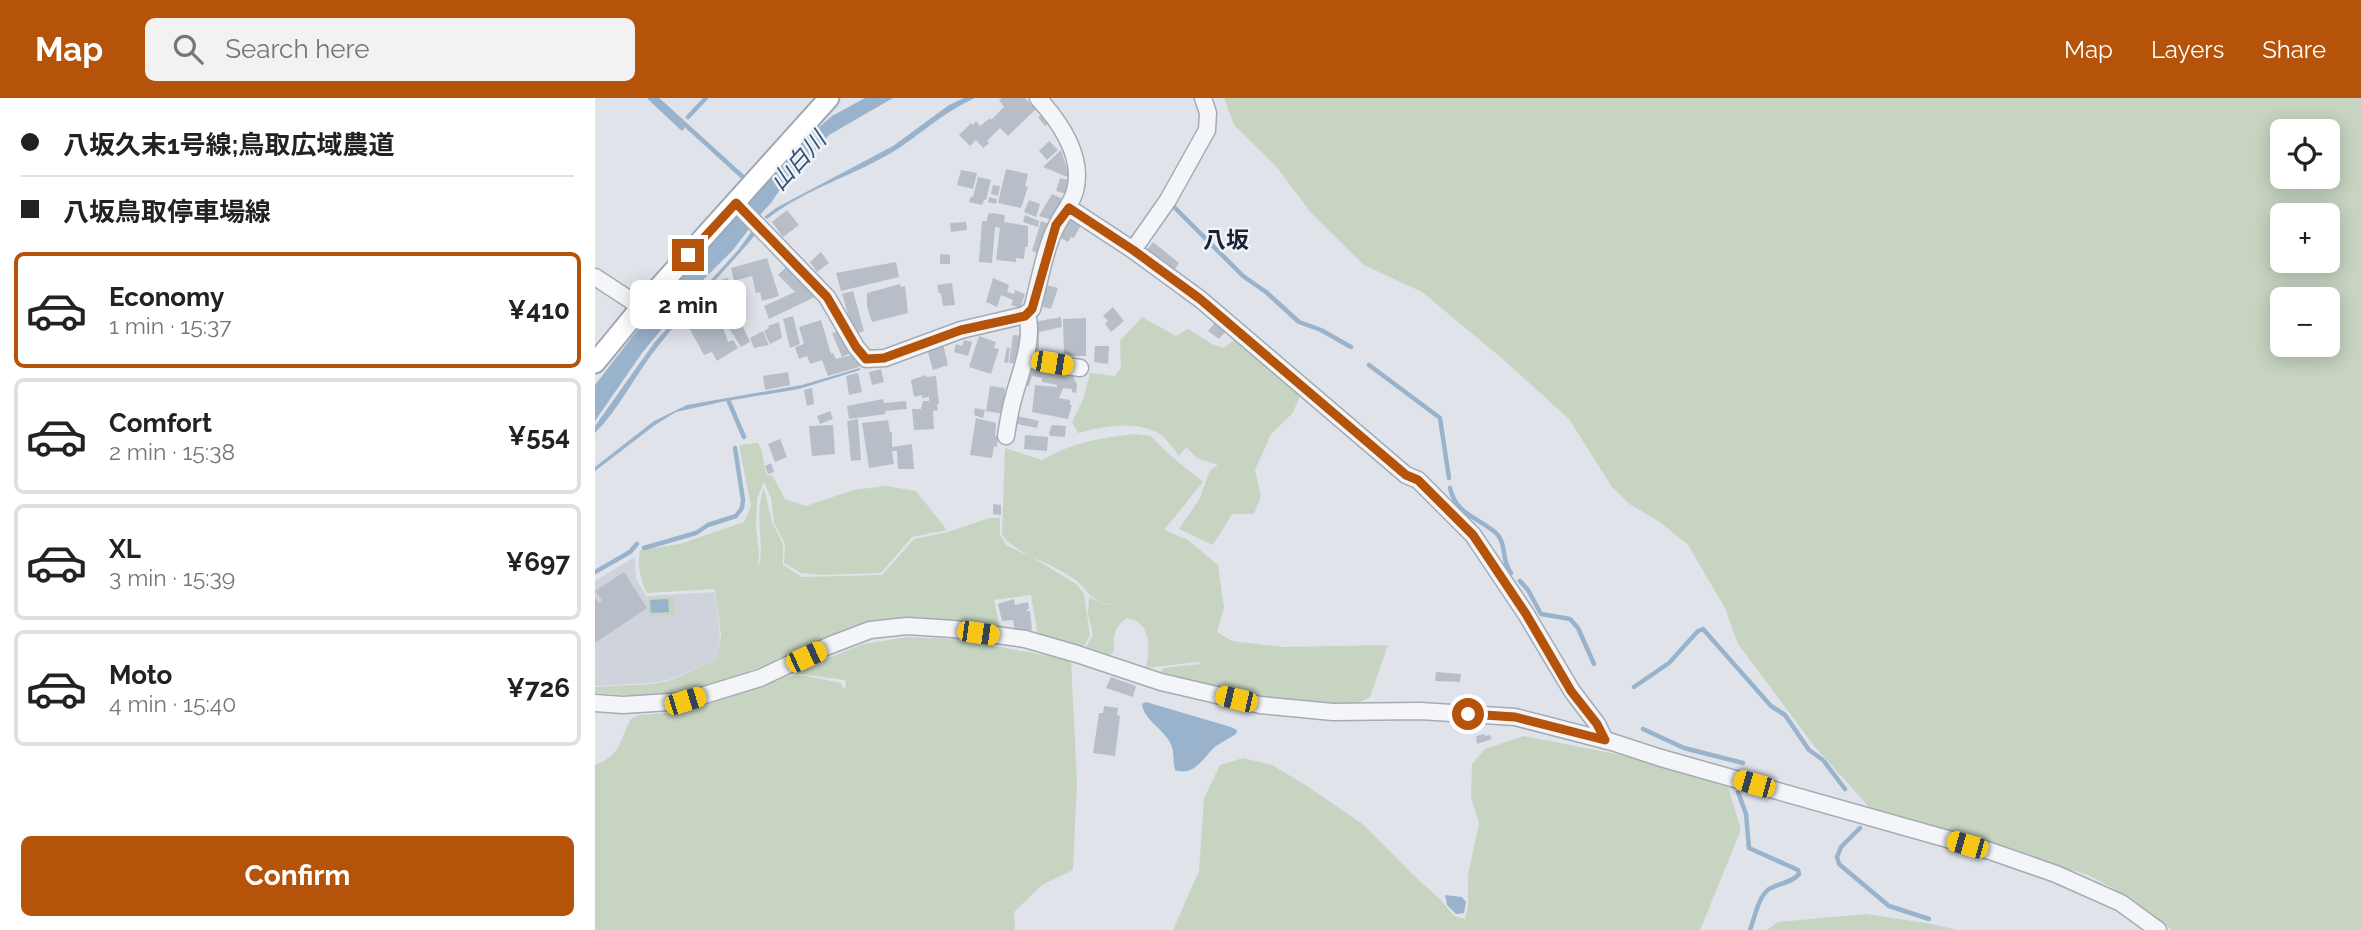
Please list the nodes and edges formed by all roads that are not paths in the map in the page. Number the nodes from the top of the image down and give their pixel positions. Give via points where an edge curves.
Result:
1 (829, 98) edge
2 (1038, 98) edge
3 (1203, 98) edge
4 (736, 203) junction
5 (1069, 208) junction
6 (1133, 250) junction
7 (595, 276) edge
8 (641, 307) junction
9 (1027, 313) junction
10 (1025, 359) junction
11 (595, 363) edge
12 (1080, 368) dead end
13 (1006, 436) dead end
14 (595, 703) edge
15 (1605, 740) junction
16 (2158, 930) edge

1 - 4 main road
2 - 5 street via 1062,129 1074,159 1076,190
3 - 6 street via 1208,113 1206,130 1168,200
4 - 8 main road
4 - 9 street via 827,297 866,359 884,358 961,330
5 - 6 street
5 - 9 street via 1056,225
6 - 15 street via 1200,299 1406,475 1418,480 1473,535
7 - 8 street
8 - 11 main road
9 - 10 street
10 - 12 street
10 - 13 street
14 - 15 street via 685,701 760,678 870,630 907,626 1025,639 1161,682 1260,705 1333,712 1515,717
15 - 16 street via 1990,851 2121,903

